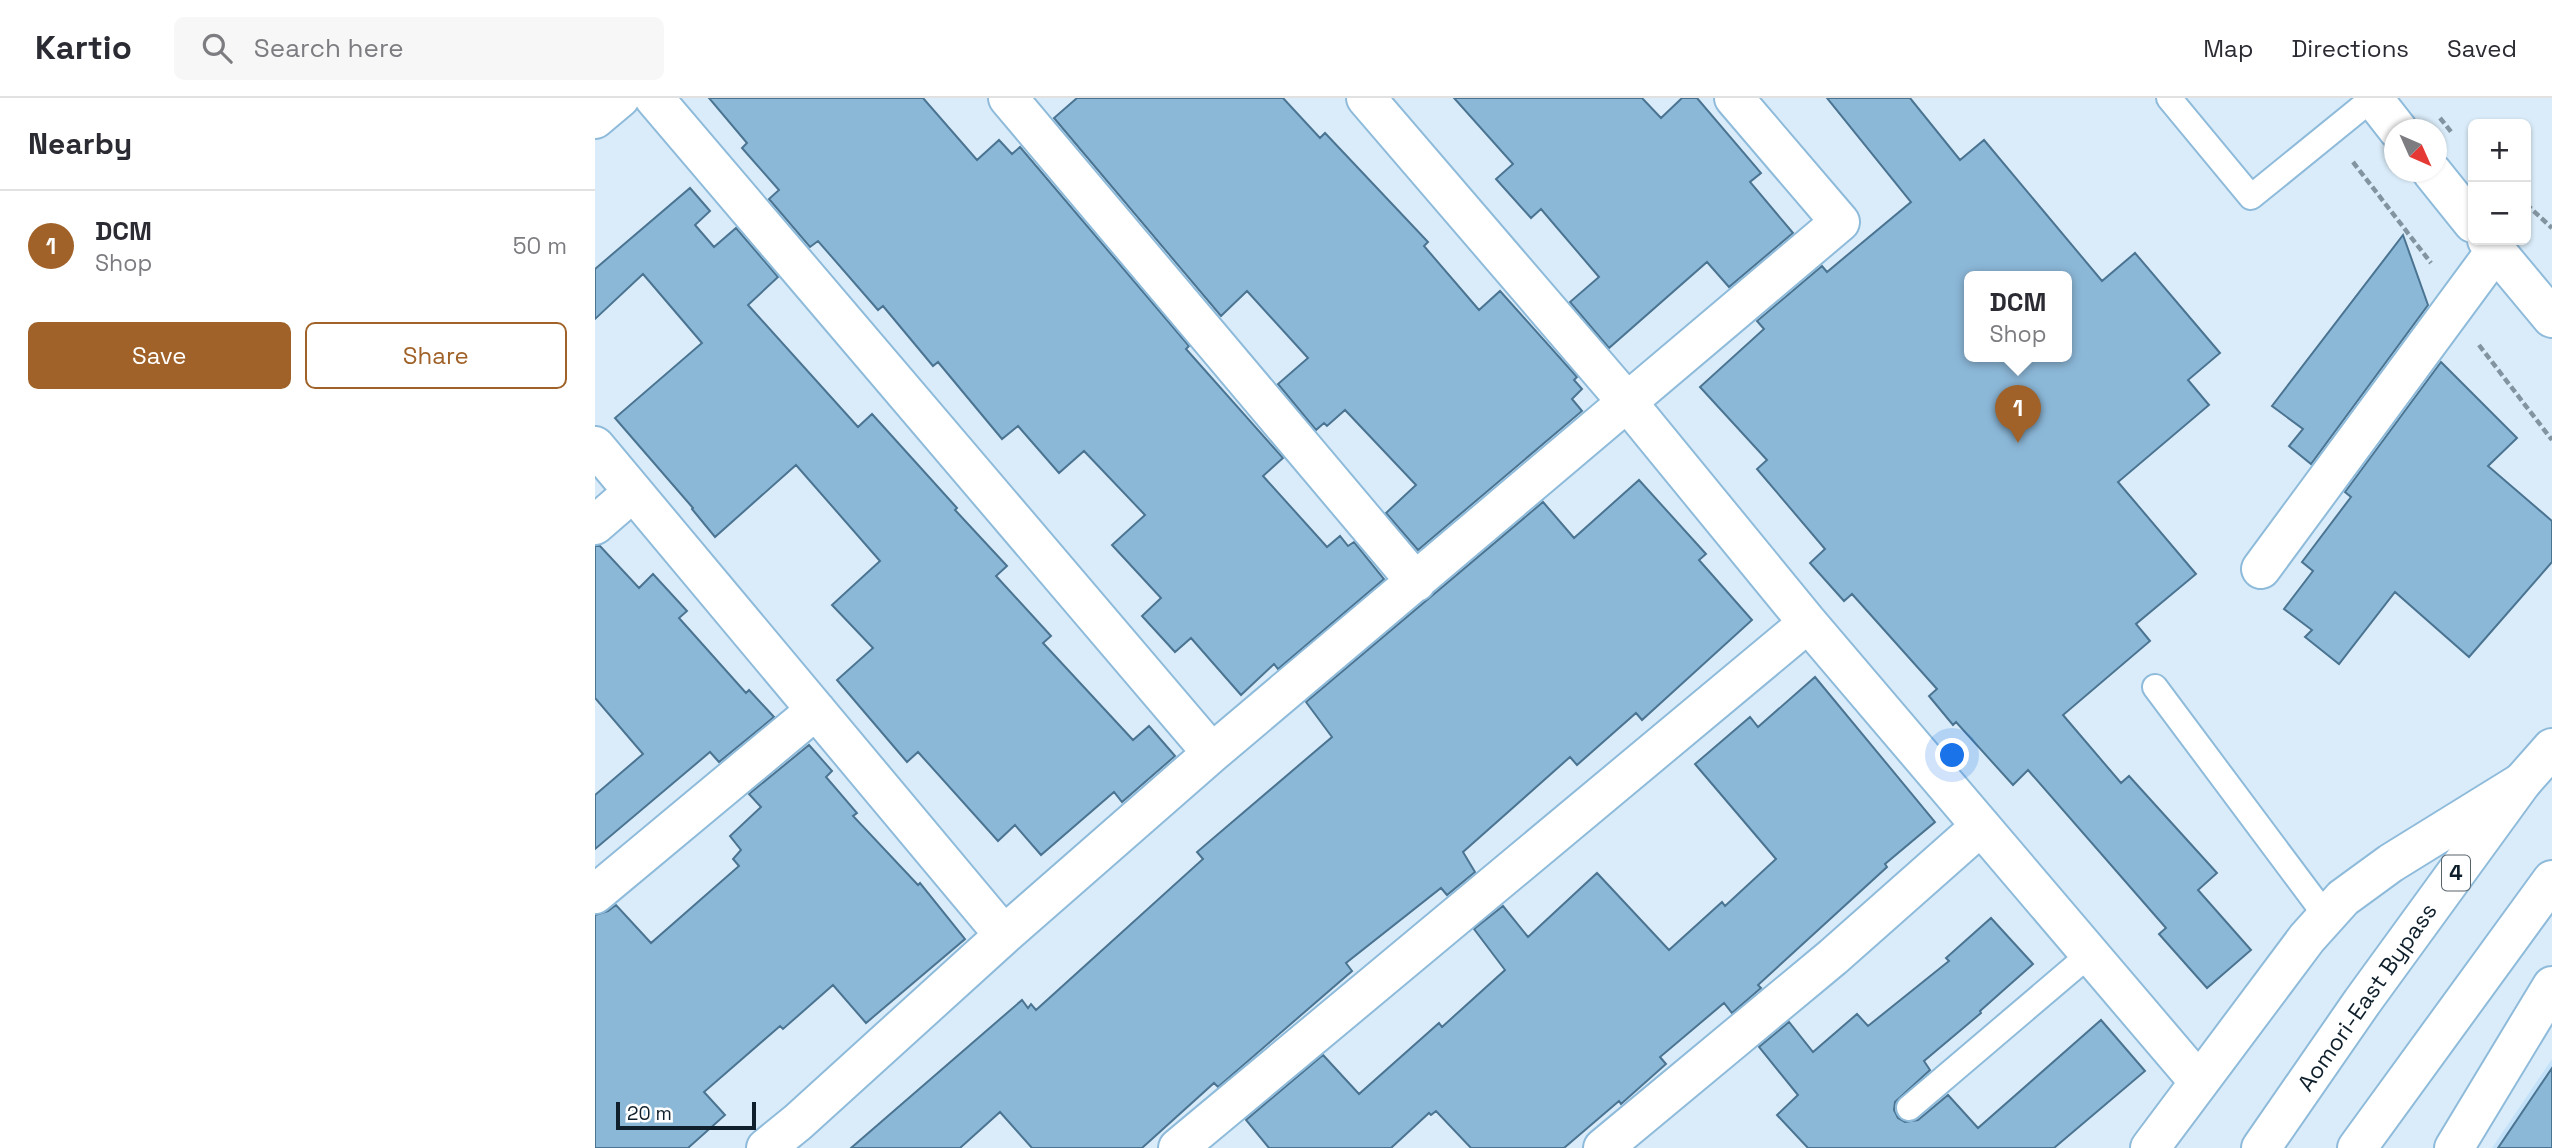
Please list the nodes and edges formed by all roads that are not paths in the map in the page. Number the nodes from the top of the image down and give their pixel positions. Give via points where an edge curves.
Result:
1 (620, 98) edge
2 (654, 98) edge
3 (1008, 98) edge
4 (1366, 98) edge
5 (1734, 98) edge
6 (2169, 98) edge
7 (2373, 98) edge
8 (595, 119) edge
9 (2389, 119) edge
10 (2440, 182) edge
11 (2468, 217) edge
12 (2480, 245) edge
13 (2491, 245) edge
14 (2552, 318) edge
15 (1627, 402) junction
16 (595, 446) edge
17 (633, 492) junction
18 (595, 525) edge
19 (2261, 569) dead end
20 (1416, 582) junction
21 (1808, 623) junction
22 (2155, 687) dead end
23 (816, 710) junction
24 (2552, 748) edge
25 (1212, 753) junction
26 (2522, 782) junction
27 (1981, 825) junction
28 (2552, 880) edge
29 (595, 894) edge
30 (2326, 916) junction
31 (1004, 935) junction
32 (2090, 954) junction
33 (2552, 985) edge
34 (2198, 1081) junction
35 (1909, 1108) dead end
36 (806, 1135) edge
37 (766, 1148) edge
38 (1178, 1148) edge
39 (1603, 1148) edge
40 (2150, 1148) edge
41 (2261, 1148) edge
42 (2357, 1148) edge
43 (2454, 1148) edge

1 - 8 main road
2 - 25 main road
3 - 20 main road
4 - 15 main road
5 - 15 main road via 1840,222
6 - 7 lane via 2251,197
7 - 9 main road
10 - 11 main road
12 - 19 main road
13 - 14 main road
15 - 20 main road
15 - 21 main road
16 - 17 main road
17 - 18 main road
17 - 23 main road
20 - 25 main road
21 - 27 main road
21 - 38 main road
22 - 30 lane
23 - 29 main road
23 - 31 main road
24 - 26 main road, Aomori-East Bypass / 4
25 - 31 main road
26 - 30 main road via 2391,863
26 - 41 main road, Aomori-East Bypass / 4
27 - 32 main road
27 - 39 main road via 1833,957
28 - 42 main road
30 - 34 main road
31 - 36 main road
32 - 34 main road
32 - 35 lane
33 - 43 main road
34 - 40 main road
36 - 37 main road

